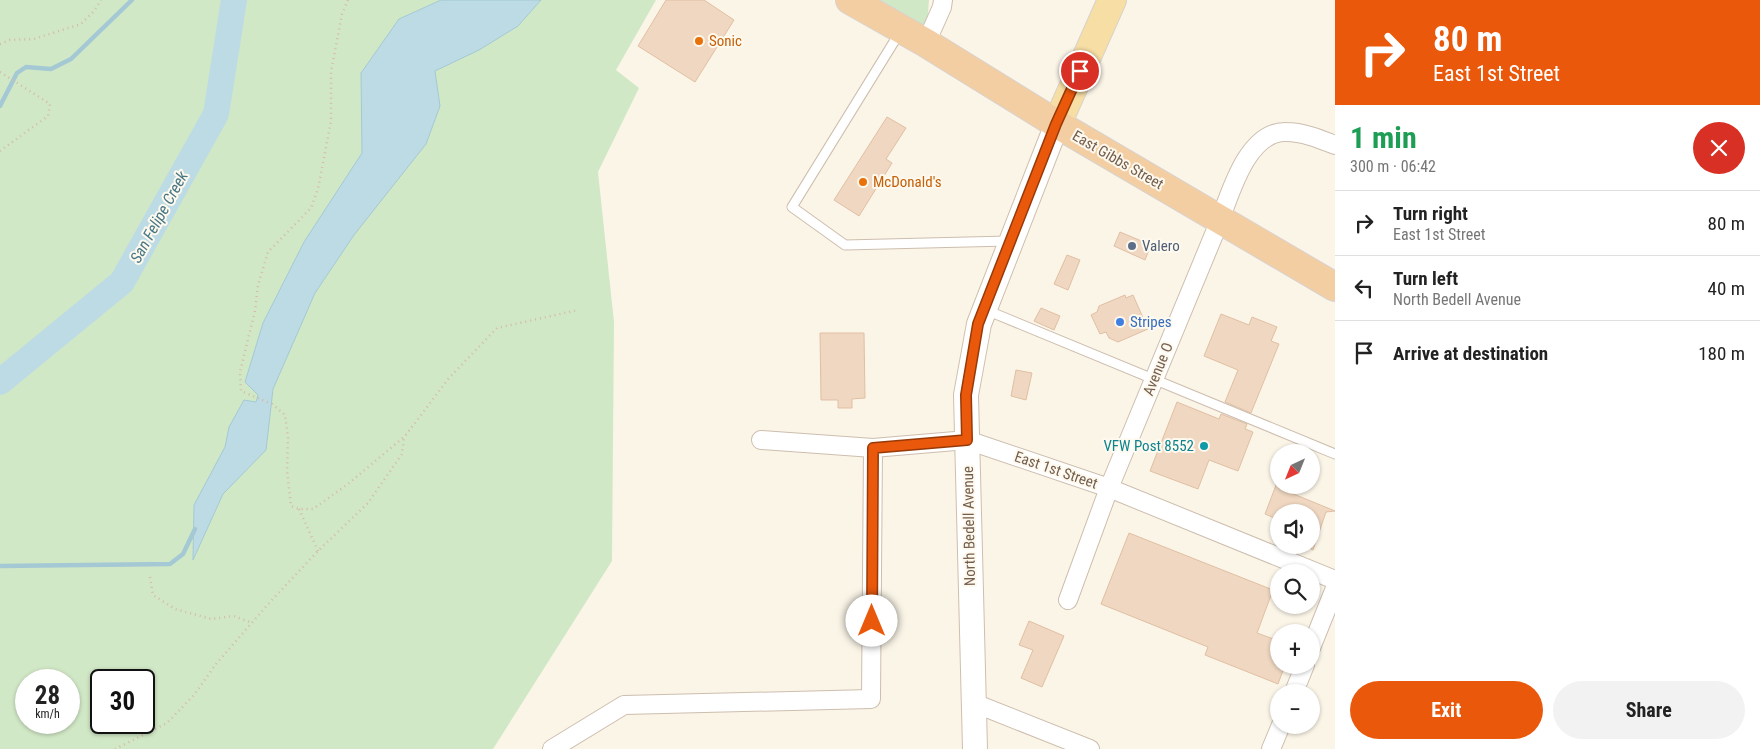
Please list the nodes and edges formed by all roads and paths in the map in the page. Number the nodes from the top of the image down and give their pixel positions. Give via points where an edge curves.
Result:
1 (101, 0) edge
2 (348, 0) edge
3 (850, 0) edge
4 (943, 0) edge
5 (1112, 0) edge
6 (901, 30) junction
7 (926, 43) junction
8 (0, 44) edge
9 (0, 72) edge
10 (1056, 124) junction
11 (1335, 145) edge
12 (0, 151) edge
13 (1220, 220) junction
14 (1011, 240) junction
15 (1335, 287) edge
16 (984, 309) junction
17 (578, 310) dead end
18 (1154, 379) junction
19 (405, 436) junction
20 (761, 440) dead end
21 (967, 440) junction
22 (873, 448) junction
23 (1335, 454) edge
24 (1109, 488) junction
25 (299, 509) junction
26 (318, 551) junction
27 (150, 577) dead end
28 (1335, 580) edge
29 (1335, 588) edge
30 (1068, 600) dead end
31 (252, 624) junction
32 (1320, 626) edge
33 (974, 703) junction
34 (1278, 734) edge
35 (115, 749) edge
36 (552, 749) edge
37 (975, 749) edge
38 (1090, 749) edge
39 (1272, 749) edge

1 - 8 path via 81,24
2 - 25 path via 342,14 331,72 331,121 318,189 311,208 268,252 240,372 241,391 272,404 285,415 291,506
3 - 6 highway, East Gibbs Street
4 - 7 street
5 - 10 main road, North Bedell Avenue
6 - 7 highway, East Gibbs Street
6 - 14 lane via 792,207 846,244
7 - 10 highway, East Gibbs Street
9 - 12 path via 50,104 48,116
10 - 13 highway, East Gibbs Street
10 - 14 main road, North Bedell Avenue
11 - 13 street, Avenue O via 1284,131 1259,141 1234,180
13 - 15 highway, East Gibbs Street
13 - 18 street, Avenue O
14 - 16 main road, North Bedell Avenue
16 - 18 lane
16 - 21 main road, North Bedell Avenue via 978,324 966,395
17 - 19 path via 496,328 449,378
18 - 23 lane
18 - 24 street, Avenue O
19 - 25 path via 313,509
19 - 26 path via 402,454 368,503
20 - 22 street, East 1st Street
21 - 22 street, East 1st Street
21 - 24 street, East 1st Street
21 - 33 main road, North Bedell Avenue
22 - 36 street via 871,698 624,705
24 - 28 street, East 1st Street
24 - 30 street, Avenue O
25 - 26 path
26 - 31 path
27 - 31 path via 153,595 175,609 211,619 234,616
29 - 32 street
31 - 35 path via 167,723
33 - 37 main road, North Bedell Avenue
33 - 38 street
34 - 39 street

